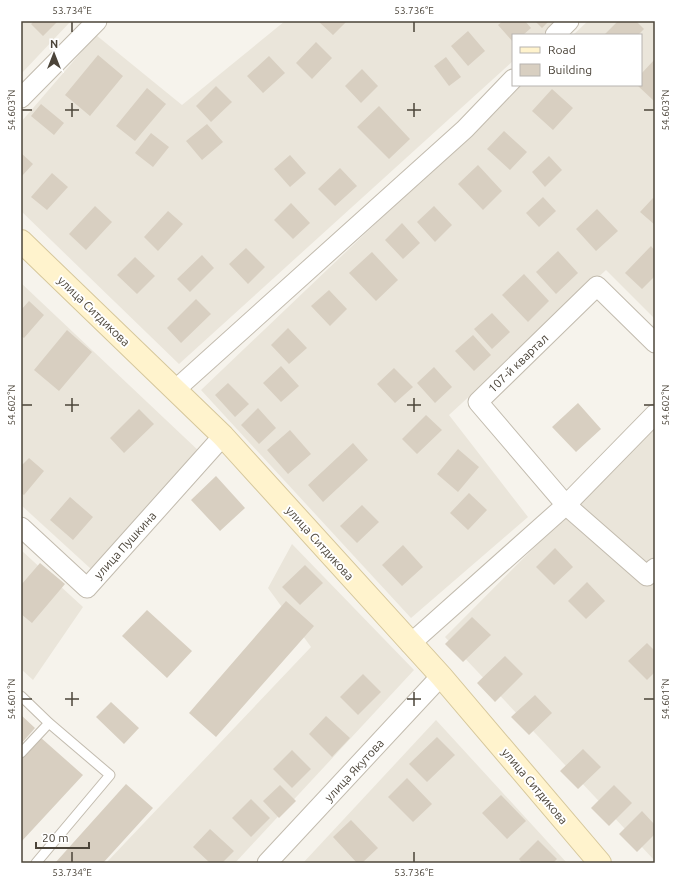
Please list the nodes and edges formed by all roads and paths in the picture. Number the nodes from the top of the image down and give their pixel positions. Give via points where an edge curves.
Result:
1 (97, 21) edge
2 (569, 21) edge
3 (556, 34) edge
4 (512, 80) edge
5 (21, 98) edge
6 (21, 241) edge
7 (655, 343) edge
8 (175, 390) junction
9 (655, 414) edge
10 (223, 436) junction
11 (566, 505) junction
12 (21, 527) edge
13 (655, 568) edge
14 (410, 644) junction
15 (441, 676) junction
16 (21, 696) edge
17 (49, 723) junction
18 (21, 753) edge
19 (36, 863) edge
20 (267, 863) edge
21 (600, 863) edge

1 - 5 street
2 - 3 street
4 - 8 street via 465,129
6 - 8 street, улица Ситдикова
7 - 11 street, 107-й квартал via 597,286 478,402
8 - 10 street, улица Ситдикова
9 - 11 street
10 - 12 street, улица Пушкина via 87,588
10 - 14 street, улица Ситдикова
11 - 13 street, 107-й квартал via 647,576
11 - 14 street
14 - 15 street, улица Ситдикова
15 - 20 street, улица Якутова
15 - 21 street, улица Ситдикова
16 - 17 lane
17 - 18 lane
17 - 19 lane via 110,776

